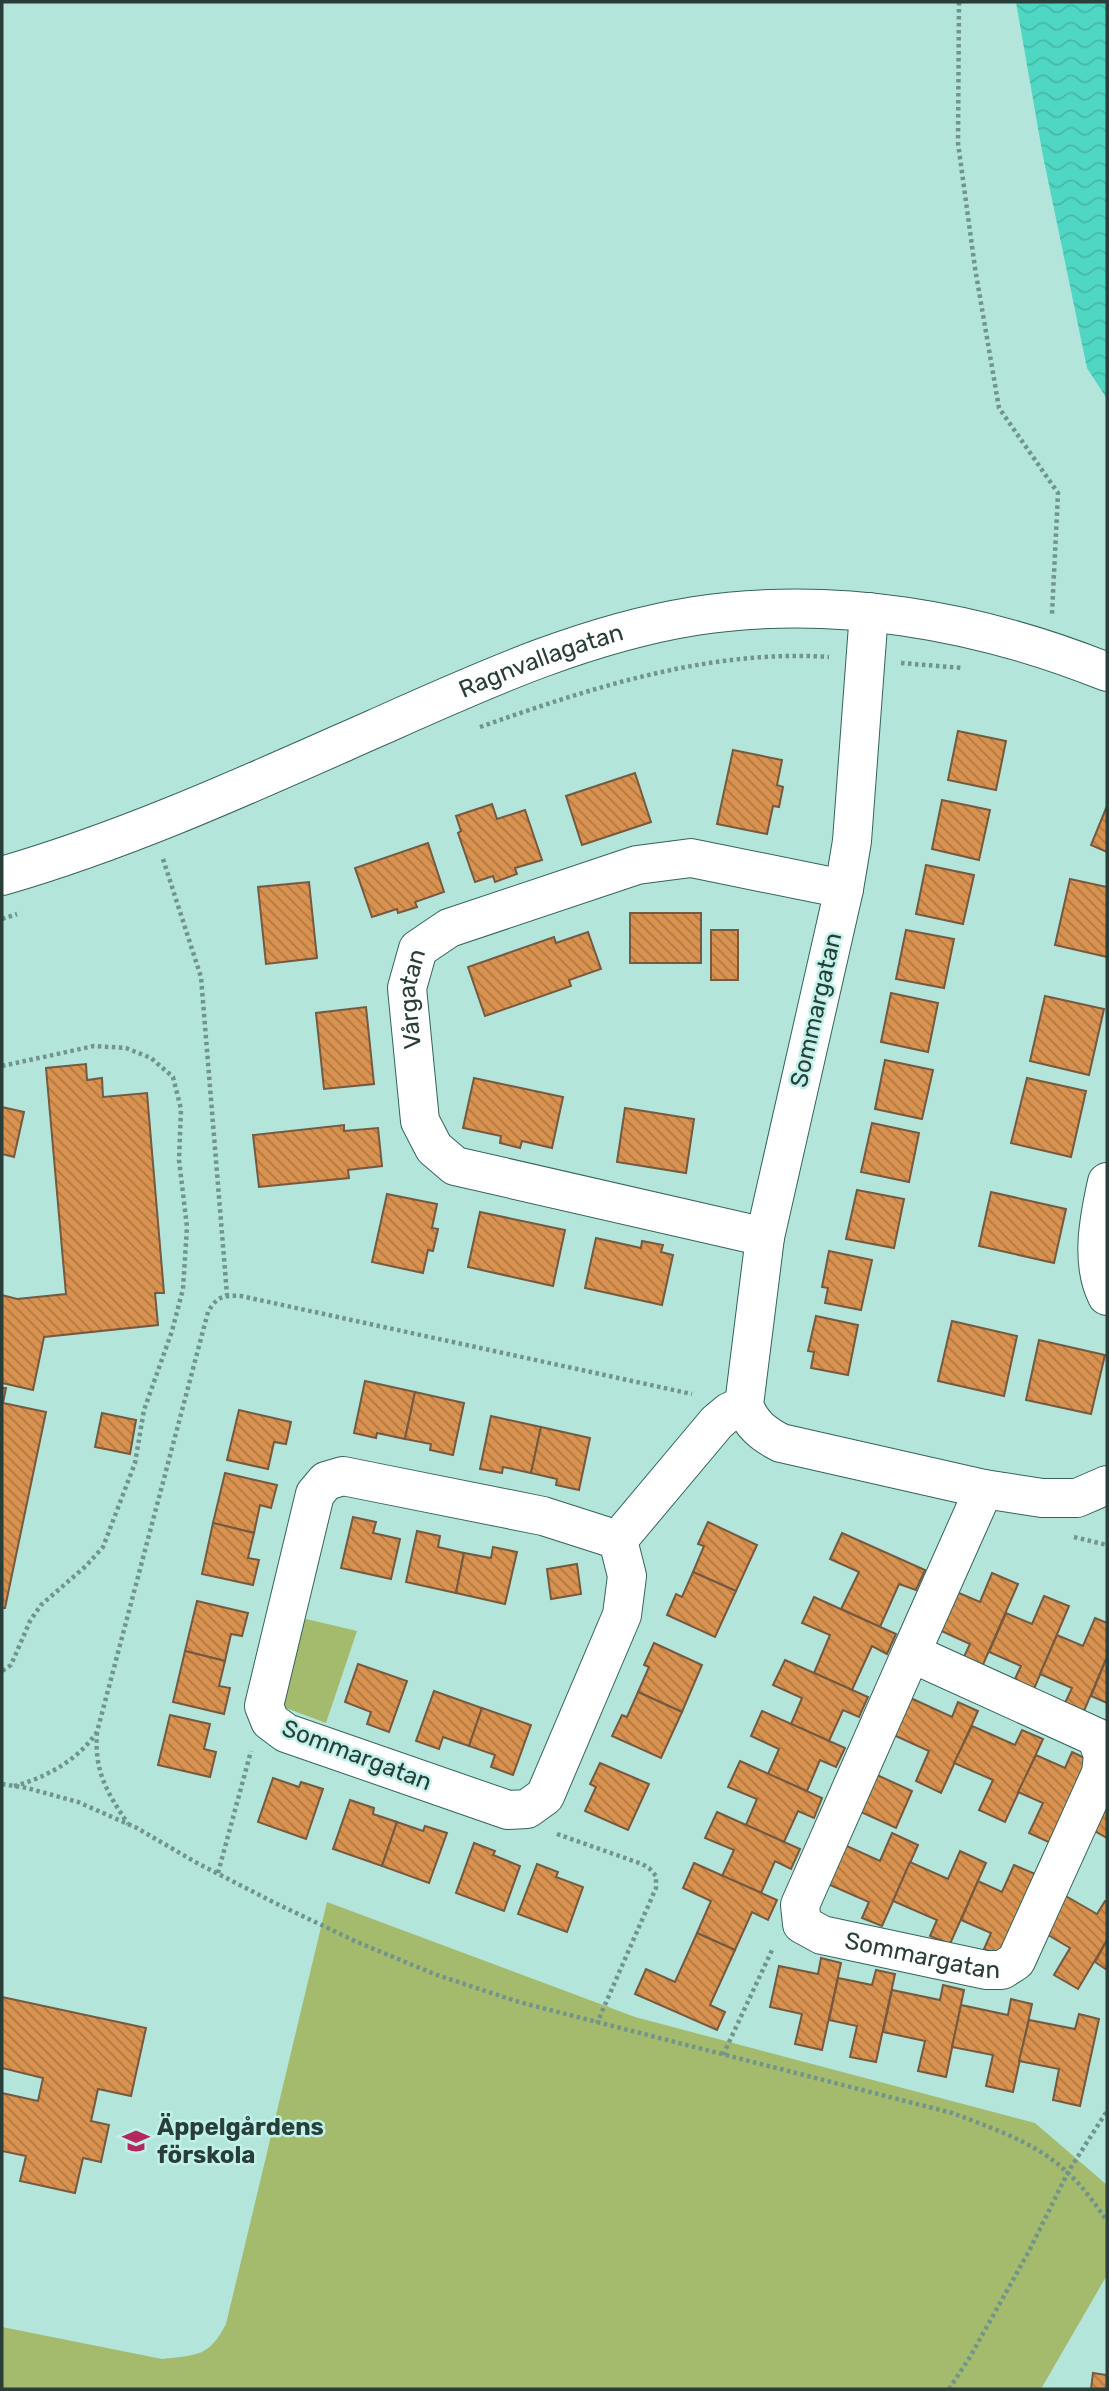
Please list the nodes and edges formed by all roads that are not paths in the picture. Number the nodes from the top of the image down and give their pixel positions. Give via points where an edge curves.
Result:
1 (869, 612) junction
2 (1107, 672) edge
3 (2, 876) edge
4 (844, 890) junction
5 (1107, 1182) edge
6 (765, 1237) junction
7 (1107, 1296) edge
8 (744, 1405) junction
9 (1107, 1485) edge
10 (984, 1489) junction
11 (618, 1540) junction
12 (911, 1653) junction

1 - 2 street, Ragnvallagatan via 1004,636
1 - 3 street, Ragnvallagatan via 777,609 695,616 603,638 492,677 231,792
1 - 4 street, Sommargatan via 852,841
4 - 6 street, Sommargatan
4 - 6 street, Vårgatan via 691,858 637,865 449,928 418,949 407,988 420,1121 433,1148 455,1166
5 - 7 street via 1097,1243 1100,1282
6 - 8 street, Sommargatan
8 - 10 street via 749,1419 781,1443
8 - 11 street via 718,1422
9 - 10 street via 1077,1498
10 - 12 street
11 - 11 street, Sommargatan via 627,1576 622,1615 545,1796 527,1809 508,1810 286,1733 270,1721 264,1706 315,1494 326,1481 343,1476 543,1516
12 - 12 street, Sommargatan via 1096,1738 1103,1755 1101,1773 1016,1962 1002,1970 822,1935 802,1924 800,1905

